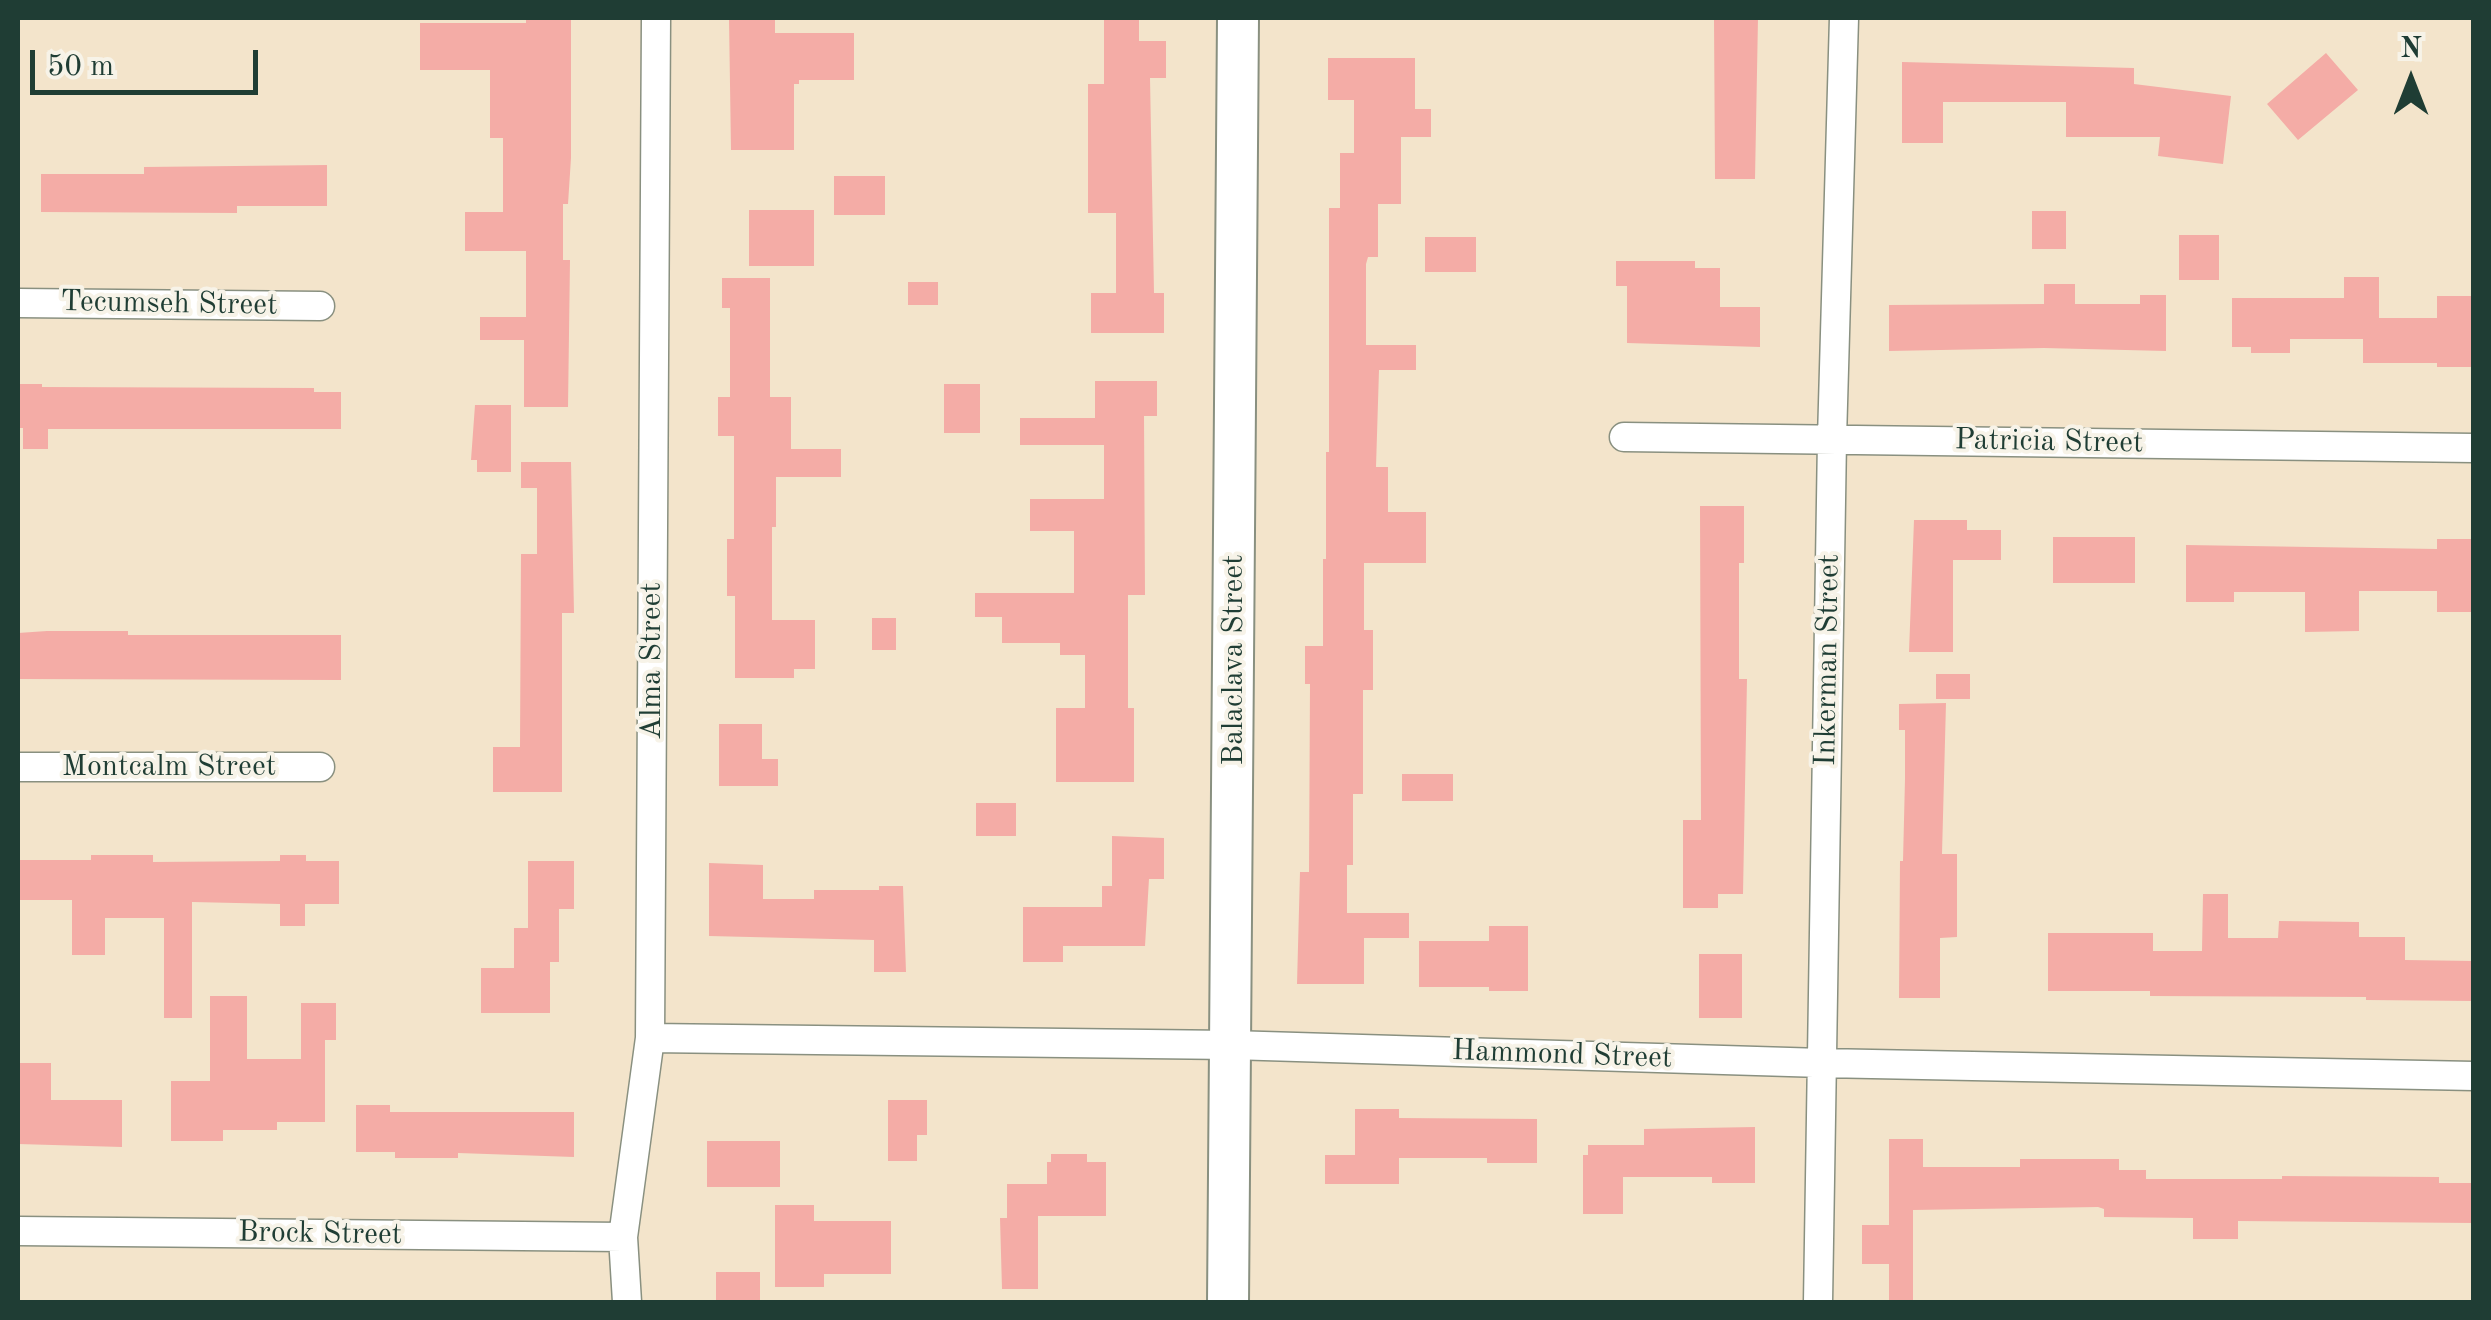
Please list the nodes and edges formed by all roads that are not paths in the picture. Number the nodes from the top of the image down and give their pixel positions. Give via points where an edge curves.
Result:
1 (656, 18) edge
2 (1238, 18) edge
3 (1844, 18) edge
4 (18, 303) edge
5 (320, 306) dead end
6 (1624, 437) dead end
7 (1832, 439) junction
8 (2474, 448) edge
9 (18, 767) edge
10 (320, 768) dead end
11 (650, 1038) junction
12 (1231, 1046) junction
13 (1822, 1063) junction
14 (2474, 1076) edge
15 (18, 1232) edge
16 (623, 1237) junction
17 (627, 1302) edge
18 (1228, 1302) edge
19 (1818, 1302) edge

1 - 11 street, Alma Street
2 - 12 street, Balaclava Street
3 - 7 street, Inkerman Street
4 - 5 street, Tecumseh Street
6 - 7 street, Patricia Street
7 - 8 street, Patricia Street
7 - 13 street, Inkerman Street
9 - 10 street, Montcalm Street
11 - 12 street, Hammond Street
11 - 16 street, Alma Street
12 - 13 street, Hammond Street
12 - 18 street, Balaclava Street
13 - 14 street, Hammond Street
13 - 19 street, Inkerman Street
15 - 16 street, Brock Street
16 - 17 street, Alma Street

